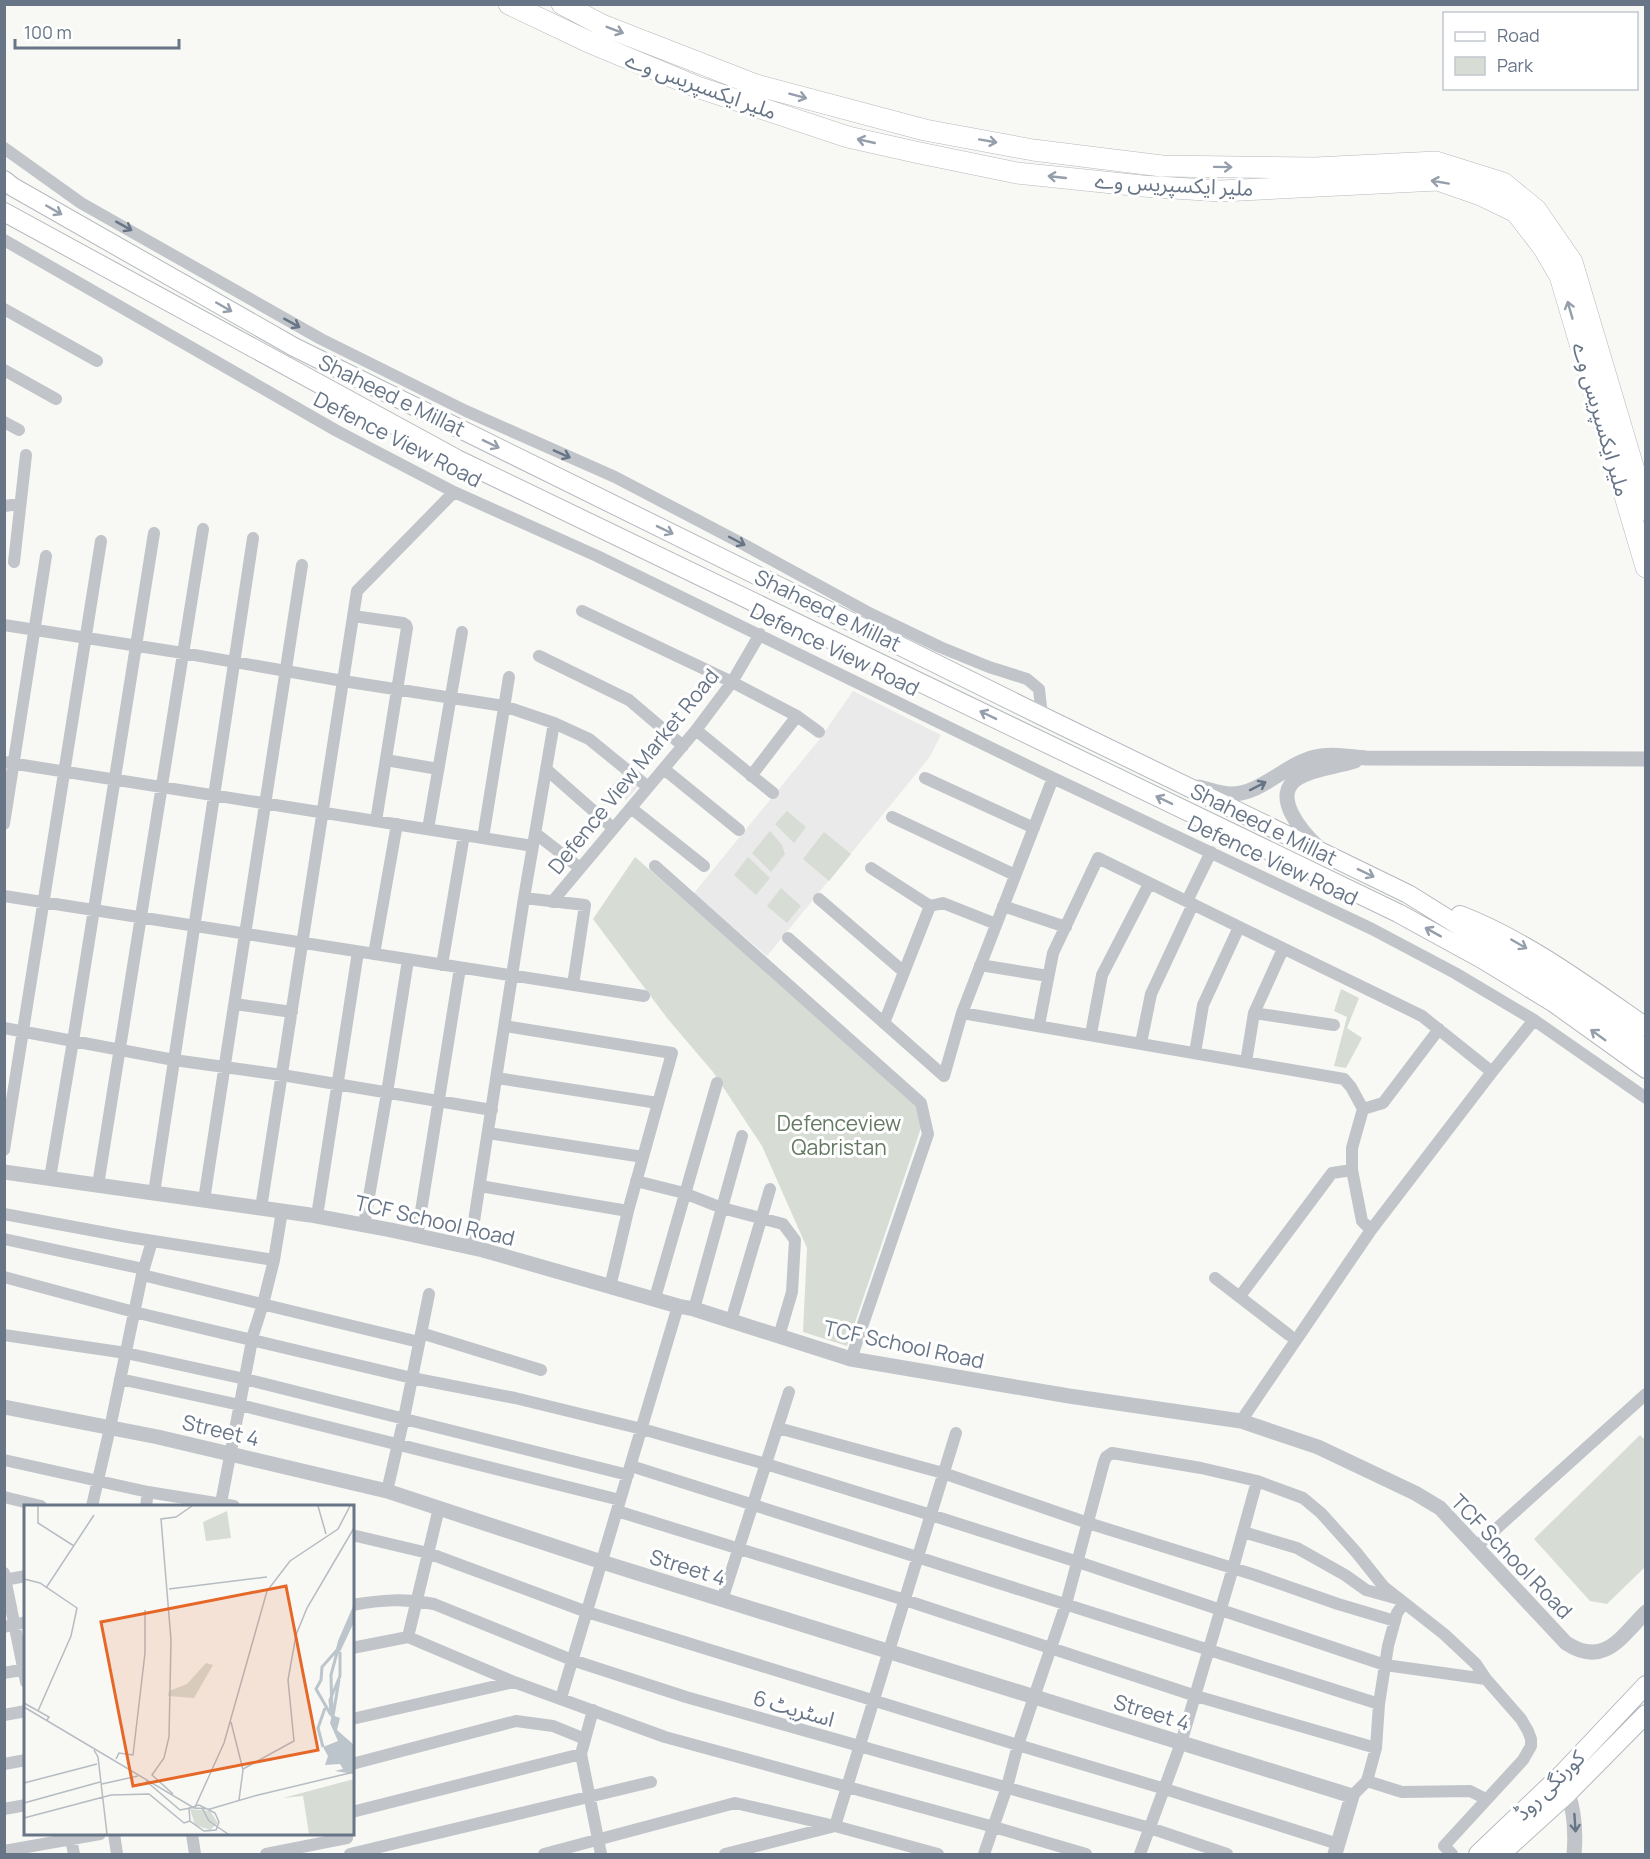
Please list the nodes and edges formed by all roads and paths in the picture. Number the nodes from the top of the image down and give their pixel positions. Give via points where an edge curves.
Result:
1 (509, 4) edge
2 (562, 4) edge
3 (4, 148) edge
4 (4, 180) edge
5 (4, 212) edge
6 (4, 240) edge
7 (4, 309) edge
8 (97, 361) dead end
9 (4, 370) edge
10 (56, 399) dead end
11 (4, 422) edge
12 (19, 430) dead end
13 (26, 455) dead end
14 (454, 492) junction
15 (21, 504) junction
16 (4, 506) edge
17 (1646, 510) edge
18 (203, 529) dead end
19 (154, 533) dead end
20 (253, 538) dead end
21 (101, 541) dead end
22 (46, 556) dead end
23 (14, 562) dead end
24 (302, 564) dead end
25 (1646, 567) edge
26 (582, 611) dead end
27 (352, 616) junction
28 (4, 625) edge
29 (35, 630) junction
30 (462, 632) dead end
31 (760, 634) junction
32 (86, 638) junction
33 (136, 646) junction
34 (183, 653) junction
35 (539, 656) dead end
36 (234, 662) junction
37 (286, 672) junction
38 (509, 677) dead end
39 (343, 681) junction
40 (732, 682) junction
41 (398, 690) junction
42 (451, 698) junction
43 (504, 706) junction
44 (797, 716) junction
45 (1042, 716) junction
46 (554, 723) junction
47 (696, 730) junction
48 (819, 732) dead end
49 (683, 746) junction
50 (1366, 758) junction
51 (1646, 759) edge
52 (386, 760) junction
53 (9, 763) edge
54 (438, 769) junction
55 (546, 769) junction
56 (664, 769) junction
57 (64, 772) junction
58 (751, 776) junction
59 (925, 778) dead end
60 (1053, 778) junction
61 (114, 780) junction
62 (1181, 783) junction
63 (648, 787) junction
64 (162, 788) junction
65 (773, 793) dead end
66 (214, 796) junction
67 (265, 804) junction
68 (631, 808) junction
69 (322, 813) junction
70 (892, 817) dead end
71 (376, 821) junction
72 (4, 824) edge
73 (397, 824) junction
74 (613, 828) junction
75 (1034, 828) junction
76 (428, 829) junction
77 (739, 830) dead end
78 (464, 835) junction
79 (483, 838) junction
80 (534, 839) junction
81 (1211, 852) junction
82 (1323, 852) junction
83 (655, 866) dead end
84 (704, 866) dead end
85 (580, 868) junction
86 (871, 868) dead end
87 (1015, 875) junction
88 (1149, 884) junction
89 (1408, 894) junction
90 (4, 896) edge
91 (524, 898) junction
92 (819, 899) dead end
93 (552, 902) junction
94 (44, 903) junction
95 (1190, 903) junction
96 (930, 906) junction
97 (1004, 906) junction
98 (94, 910) junction
99 (141, 918) junction
100 (996, 924) junction
101 (195, 926) junction
102 (1066, 927) junction
103 (1239, 927) junction
104 (246, 934) junction
105 (788, 938) dead end
106 (302, 943) junction
107 (1283, 949) junction
108 (358, 952) junction
109 (374, 954) junction
110 (408, 960) junction
111 (442, 965) junction
112 (981, 965) junction
113 (460, 968) junction
114 (904, 972) junction
115 (512, 976) junction
116 (1048, 976) junction
117 (573, 985) junction
118 (644, 996) dead end
119 (235, 1004) junction
120 (292, 1012) junction
121 (962, 1013) junction
122 (1254, 1013) junction
123 (1534, 1020) junction
124 (884, 1023) junction
125 (1039, 1025) junction
126 (1334, 1025) dead end
127 (505, 1026) junction
128 (1646, 1027) edge
129 (4, 1028) edge
130 (1439, 1029) junction
131 (23, 1032) junction
132 (1091, 1034) junction
133 (73, 1041) junction
134 (1141, 1043) junction
135 (1646, 1049) edge
136 (120, 1050) junction
137 (1195, 1053) junction
138 (174, 1060) junction
139 (1246, 1062) junction
140 (225, 1067) junction
141 (1646, 1069) edge
142 (1492, 1072) junction
143 (282, 1075) junction
144 (10, 1076) edge
145 (497, 1078) junction
146 (717, 1083) dead end
147 (338, 1085) junction
148 (387, 1093) junction
149 (1646, 1098) edge
150 (439, 1102) junction
151 (658, 1103) junction
152 (1363, 1109) junction
153 (492, 1110) junction
154 (7, 1118) edge
155 (488, 1133) junction
156 (742, 1136) dead end
157 (4, 1150) edge
158 (643, 1157) junction
159 (1352, 1170) junction
160 (4, 1172) edge
161 (50, 1178) junction
162 (636, 1181) junction
163 (98, 1185) junction
164 (480, 1186) junction
165 (770, 1188) dead end
166 (154, 1193) junction
167 (684, 1193) junction
168 (204, 1200) junction
169 (261, 1208) junction
170 (722, 1208) junction
171 (628, 1211) junction
172 (4, 1214) edge
173 (317, 1216) junction
174 (281, 1218) junction
175 (762, 1219) junction
176 (364, 1225) junction
177 (1371, 1230) junction
178 (417, 1236) junction
179 (4, 1239) edge
180 (470, 1247) junction
181 (150, 1248) dead end
182 (274, 1260) junction
183 (143, 1272) junction
184 (4, 1277) edge
185 (1215, 1278) dead end
186 (610, 1287) junction
187 (1243, 1292) dead end
188 (429, 1294) dead end
189 (655, 1298) junction
190 (263, 1304) junction
191 (677, 1309) junction
192 (694, 1309) junction
193 (134, 1312) junction
194 (731, 1321) junction
195 (4, 1335) edge
196 (1288, 1335) dead end
197 (779, 1336) junction
198 (420, 1337) junction
199 (252, 1339) junction
200 (126, 1353) junction
201 (851, 1359) junction
202 (541, 1370) dead end
203 (412, 1378) junction
204 (120, 1379) junction
205 (245, 1379) junction
206 (789, 1392) dead end
207 (1646, 1394) edge
208 (240, 1405) junction
209 (4, 1407) edge
210 (404, 1418) junction
211 (1241, 1421) junction
212 (110, 1428) junction
213 (777, 1428) junction
214 (642, 1430) junction
215 (956, 1433) dead end
216 (398, 1445) junction
217 (231, 1454) junction
218 (4, 1460) edge
219 (766, 1464) junction
220 (629, 1470) junction
221 (943, 1473) junction
222 (98, 1481) junction
223 (1257, 1481) junction
224 (387, 1491) junction
225 (148, 1492) junction
226 (4, 1497) edge
227 (221, 1503) junction
228 (37, 1505) edge
229 (92, 1505) edge
230 (146, 1505) edge
231 (230, 1505) edge
232 (619, 1505) junction
233 (752, 1505) junction
234 (439, 1508) junction
235 (930, 1515) junction
236 (1088, 1523) junction
237 (1243, 1532) junction
238 (354, 1535) edge
239 (1476, 1547) junction
240 (738, 1549) junction
241 (428, 1553) junction
242 (918, 1557) junction
243 (602, 1562) junction
244 (1078, 1562) junction
245 (1233, 1568) junction
246 (24, 1576) edge
247 (5, 1577) edge
248 (416, 1600) junction
249 (722, 1600) junction
250 (904, 1600) junction
251 (1401, 1601) junction
252 (1066, 1604) junction
253 (354, 1605) edge
254 (1221, 1609) junction
255 (586, 1612) junction
256 (1646, 1612) edge
257 (1395, 1621) junction
258 (15, 1624) edge
259 (408, 1637) junction
260 (354, 1648) edge
261 (1051, 1648) junction
262 (1209, 1649) junction
263 (889, 1652) junction
264 (572, 1660) junction
265 (1385, 1665) junction
266 (24, 1669) edge
267 (4, 1673) edge
268 (24, 1674) edge
269 (1486, 1679) junction
270 (514, 1682) junction
271 (1646, 1685) edge
272 (1196, 1696) junction
273 (1034, 1697) junction
274 (561, 1698) junction
275 (874, 1700) junction
276 (1379, 1704) junction
277 (593, 1710) junction
278 (24, 1711) edge
279 (4, 1715) edge
280 (354, 1719) edge
281 (1635, 1722) edge
282 (585, 1739) junction
283 (1181, 1743) junction
284 (1018, 1745) junction
285 (860, 1747) junction
286 (1376, 1748) junction
287 (581, 1754) junction
288 (24, 1760) edge
289 (354, 1763) edge
290 (4, 1764) edge
291 (1367, 1781) junction
292 (651, 1782) dead end
293 (1568, 1784) junction
294 (848, 1786) junction
295 (1007, 1787) junction
296 (1164, 1788) junction
297 (589, 1796) junction
298 (1352, 1796) junction
299 (1486, 1799) junction
300 (24, 1805) edge
301 (4, 1809) edge
302 (354, 1811) edge
303 (836, 1826) junction
304 (994, 1827) junction
305 (1150, 1828) junction
306 (90, 1835) edge
307 (114, 1835) edge
308 (192, 1835) edge
309 (346, 1836) edge
310 (55, 1838) edge
311 (71, 1839) junction
312 (598, 1841) junction
313 (1336, 1849) edge
314 (41, 1850) edge
315 (5, 1852) edge
316 (74, 1854) edge
317 (117, 1854) edge
318 (195, 1854) edge
319 (266, 1854) edge
320 (350, 1854) edge
321 (543, 1854) edge
322 (601, 1854) edge
323 (725, 1854) edge
324 (935, 1854) edge
325 (984, 1854) edge
326 (1086, 1854) edge
327 (1140, 1854) edge
328 (1227, 1854) edge
329 (1452, 1854) edge
330 (1478, 1854) edge
331 (1501, 1854) edge
332 (1574, 1854) edge

25 -> 1 highway, ملیر ایکسپریس وے via 1560,276 1544,247 1516,212 1438,180 1221,191 1017,172 915,153 848,137 697,87
2 -> 17 highway, ملیر ایکسپریس وے via 602,25 756,85 925,130 1033,150 1162,166 1315,168 1436,162 1503,183 1536,210 1572,262
3 -> 45 street via 81,203 321,339 466,411 615,477 920,638 1027,679 1039,689
4 -> 45 main road, Shaheed e Millat via 294,347
141 -> 5 main road, Shaheed e Millat via 1554,1003 1398,913 457,459
6 - 14 street, Defence View Road via 337,431
7 - 8 street
9 - 10 street
11 - 12 street
13 - 15 street
14 - 27 street via 357,591
14 - 31 street, Defence View Road
15 - 16 street
15 - 23 street
18 - 34 street
19 - 33 street
20 - 36 street
21 - 32 street
22 - 29 street
24 - 37 street
26 - 40 street
27 - 39 street
27 - 41 street via 406,625
28 - 29 street
29 - 32 street
29 - 53 street
30 - 42 street
31 - 40 street, Defence View Market Road
31 - 60 street, Defence View Road
32 - 33 street
32 - 57 street
33 - 34 street
33 - 61 street
34 - 36 street
34 - 64 street
35 - 49 street via 629,700
36 - 37 street
36 - 66 street
37 - 39 street
37 - 67 street
38 - 43 street
39 - 41 street
39 - 69 street
40 - 44 street
40 - 47 street, Defence View Market Road
41 - 42 street
41 - 52 street
42 - 43 street
42 - 54 street
43 - 46 street
43 - 79 street
44 - 48 street
44 - 58 street
45 - 62 main road, Shaheed e Millat
46 - 55 street
46 - 63 street via 589,739
47 - 49 street, Defence View Market Road
47 - 58 street
49 - 56 street, Defence View Market Road
50 - 51 street
62 -> 50 street via 1230,794 1252,790 1316,757
50 - 82 street via 1313,771 1290,785 1287,795 1294,820
52 - 54 street
52 - 71 street
53 - 57 street
53 - 72 street
54 - 76 street
55 - 74 street
55 - 80 street
56 - 63 street, Defence View Market Road
56 - 77 street
57 - 61 street
57 - 94 street
58 - 65 street
59 - 75 street
60 - 75 street
60 - 81 street, Defence View Road
61 - 64 street
61 - 98 street
62 - 82 main road, Shaheed e Millat
63 - 68 street, Defence View Market Road
64 - 66 street
64 - 99 street
66 - 67 street
66 - 101 street
67 - 69 street
67 - 104 street
68 - 74 street, Defence View Market Road
68 - 84 street
69 - 71 street
69 - 106 street
70 - 87 street
71 - 73 street
73 - 76 street
73 - 109 street
74 - 85 street, Defence View Market Road
75 - 87 street
76 - 78 street
78 - 79 street
78 - 111 street
79 - 80 street
80 - 85 street
80 - 91 street
81 - 95 street
81 - 123 street, Defence View Road via 1372,929
82 -> 89 main road, Shaheed e Millat
83 - 201 street via 921,1103 928,1134
85 - 93 street, Defence View Market Road
86 - 96 street
87 - 97 street
88 - 95 street
88 - 102 street via 1098,858
88 - 132 street via 1102,975
89 -> 128 main road via 1485,924 1572,976
89 - 135 main road, Shaheed e Millat via 1561,988
90 - 94 street
91 - 93 street
91 - 115 street
92 - 114 street
93 - 117 street via 585,905
94 - 98 street
94 - 131 street
95 - 103 street
95 - 134 street via 1151,994
96 - 100 street via 943,903
96 - 114 street
97 - 100 street
97 - 102 street
98 - 99 street
98 - 133 street
99 - 101 street
99 - 136 street
100 - 112 street
101 - 104 street
101 - 138 street
102 - 116 street via 1053,953
103 - 107 street
103 - 137 street via 1203,1005
104 - 106 street
104 - 119 street
105 - 124 street
106 - 108 street
106 - 120 street
107 - 122 street
107 - 130 street via 1422,1016
108 - 109 street
108 - 147 street
109 - 110 street
110 - 111 street
110 - 148 street
111 - 113 street
112 - 116 street
112 - 121 street
113 - 115 street
113 - 150 street
114 - 124 street
115 - 117 street
115 - 127 street
116 - 125 street
117 - 118 street
119 - 120 street
119 - 140 street
120 - 143 street
121 - 124 street via 944,1076
121 - 125 street
122 - 126 street
122 - 139 street
123 - 142 street
123 - 149 street, Defence View Road
125 - 132 street
127 - 145 street
127 - 151 street via 672,1053
129 - 131 street
130 - 142 street
130 - 152 street via 1383,1103
131 - 133 street
131 - 144 street
132 - 134 street
133 - 136 street
133 - 161 street
134 - 137 street
136 - 138 street
136 - 163 street
137 - 139 street
138 - 140 street
138 - 166 street
139 - 152 street via 1344,1079
140 - 143 street
140 - 168 street
142 - 177 street
143 - 147 street
143 - 169 street
144 - 154 street
145 - 151 street
145 - 153 street
146 - 167 street
147 - 148 street
147 - 173 street
148 - 150 street
148 - 176 street
150 - 153 street
150 - 178 street
151 - 158 street
152 - 159 street via 1352,1148
153 - 155 street
154 - 157 street
155 - 158 street
155 - 164 street
156 - 170 street
158 - 162 street
159 - 177 street via 1362,1221
159 - 187 street via 1332,1173
160 - 161 street, TCF School Road
161 - 163 street, TCF School Road
162 - 167 street
162 - 171 street
163 - 166 street, TCF School Road
164 - 171 street
164 - 180 street
165 - 175 street
166 - 168 street, TCF School Road
167 - 170 street
167 - 189 street
168 - 169 street, TCF School Road
169 - 174 street, TCF School Road
170 - 175 street
170 - 192 street
171 - 186 street
172 - 182 street
173 - 174 street, TCF School Road
173 - 176 street, TCF School Road
174 - 182 street
175 - 194 street
175 - 197 street via 783,1224 795,1240 792,1292
176 - 178 street, TCF School Road
177 - 211 street
178 - 180 street, TCF School Road
179 - 183 street
180 - 186 street, TCF School Road
181 - 183 street
182 - 190 street
183 - 190 street
183 - 193 street
184 - 193 street
185 - 196 street
186 - 189 street, TCF School Road
188 - 198 street
189 - 191 street, TCF School Road
190 - 198 street
190 - 199 street
191 - 192 street, TCF School Road
191 - 214 street
192 - 194 street, TCF School Road
193 - 199 street
193 - 200 street
194 - 197 street, TCF School Road
195 - 200 street
197 - 201 street, TCF School Road
198 - 202 street
198 - 203 street
199 - 203 street
199 - 205 street
200 - 204 street
200 - 205 street
201 - 211 street, TCF School Road
203 - 210 street
203 - 214 street via 515,1398
204 - 208 street
204 - 212 street
205 - 208 street
205 - 210 street
206 - 213 street
207 - 239 street
208 - 216 street
208 - 217 street
209 - 212 street, Street 4
210 - 216 street
210 - 220 street
211 - 239 street, TCF School Road via 1318,1447 1415,1493 1440,1508
212 - 217 street, Street 4
212 - 222 street
213 - 219 street
213 - 221 street
214 - 219 street
214 - 220 street
215 - 221 street
216 - 224 street
216 - 232 street
217 - 224 street, Street 4
217 - 227 street
218 - 222 street
219 - 233 street
219 - 235 street
220 - 232 street
220 - 233 street
221 - 235 street
221 - 236 street
222 - 225 street
222 - 229 street
223 - 236 street via 1109,1454
223 - 237 street
223 - 251 street via 1303,1498
224 - 234 street, Street 4
225 - 227 street
225 - 230 street
226 - 228 street
227 - 231 street
232 - 240 street
232 - 243 street
233 - 240 street
233 - 242 street
234 - 241 street
234 - 243 street, Street 4
235 - 242 street
235 - 244 street
236 - 244 street
236 - 245 street
237 - 245 street
237 - 251 street via 1297,1548 1366,1590
238 - 241 street
239 - 256 street, TCF School Road via 1575,1649 1587,1653 1608,1649
240 - 249 street
240 - 250 street
241 - 248 street
241 - 255 street
242 - 250 street
242 - 252 street
243 - 249 street, Street 4
243 - 255 street
244 - 252 street
244 - 254 street
245 - 254 street
245 - 257 street
246 - 247 street
247 - 258 street
248 - 253 street, اسٹریٹ 6 via 384,1599
248 - 259 street
248 - 264 street, اسٹریٹ 6
249 - 263 street, Street 4
250 - 261 street
250 - 263 street
251 - 257 street
251 - 269 street via 1444,1634
252 - 261 street
252 - 262 street
254 - 262 street
254 - 265 street
255 - 264 street
255 - 275 street
257 - 265 street
258 - 266 street
259 - 260 street
259 - 270 street
261 - 272 street
261 - 273 street
262 - 272 street
262 - 276 street
263 - 273 street, Street 4
263 - 275 street
264 - 274 street
264 - 285 street, اسٹریٹ 6
265 - 269 street
265 - 276 street
267 - 268 street
269 - 299 street via 1521,1719 1531,1739 1522,1760
270 - 274 street
270 - 280 street
271 - 281 main road, کورنگی روڈ
272 - 283 street
272 - 286 street
273 - 283 street, Street 4
273 - 284 street
274 - 277 street
275 - 284 street
275 - 285 street
276 - 286 street
277 - 282 street
277 - 294 street via 665,1737
278 - 279 street
281 - 293 main road, کورنگی روڈ
282 - 287 street
282 - 289 street via 553,1726 516,1721
283 - 296 street
283 - 298 street, Street 4
284 - 295 street
284 - 296 street
285 - 294 street
285 - 295 street, اسٹریٹ 6
286 - 291 street
287 - 297 street
287 - 302 street
288 - 290 street
291 - 298 street
291 - 299 street via 1402,1792 1470,1791
292 - 297 street
293 - 330 main road, کورنگی روڈ
293 - 331 main road, کورنگی روڈ
293 -> 332 street via 1576,1832
294 - 303 street
294 - 304 street
295 - 304 street
295 - 305 street, اسٹریٹ 6
296 - 305 street
296 - 313 street
297 - 312 street
297 - 320 street
298 - 313 street
299 - 329 street via 1444,1846
300 - 301 street
303 - 312 street via 735,1803
303 - 323 street
303 - 324 street
304 - 325 street
304 - 326 street
305 - 327 street
305 - 328 street, اسٹریٹ 6
306 - 311 street
307 - 317 street
308 - 318 street
309 - 319 street
309 - 320 street
310 - 311 street
310 - 314 street
311 - 316 street
312 - 321 street
312 - 322 street
314 - 315 street

